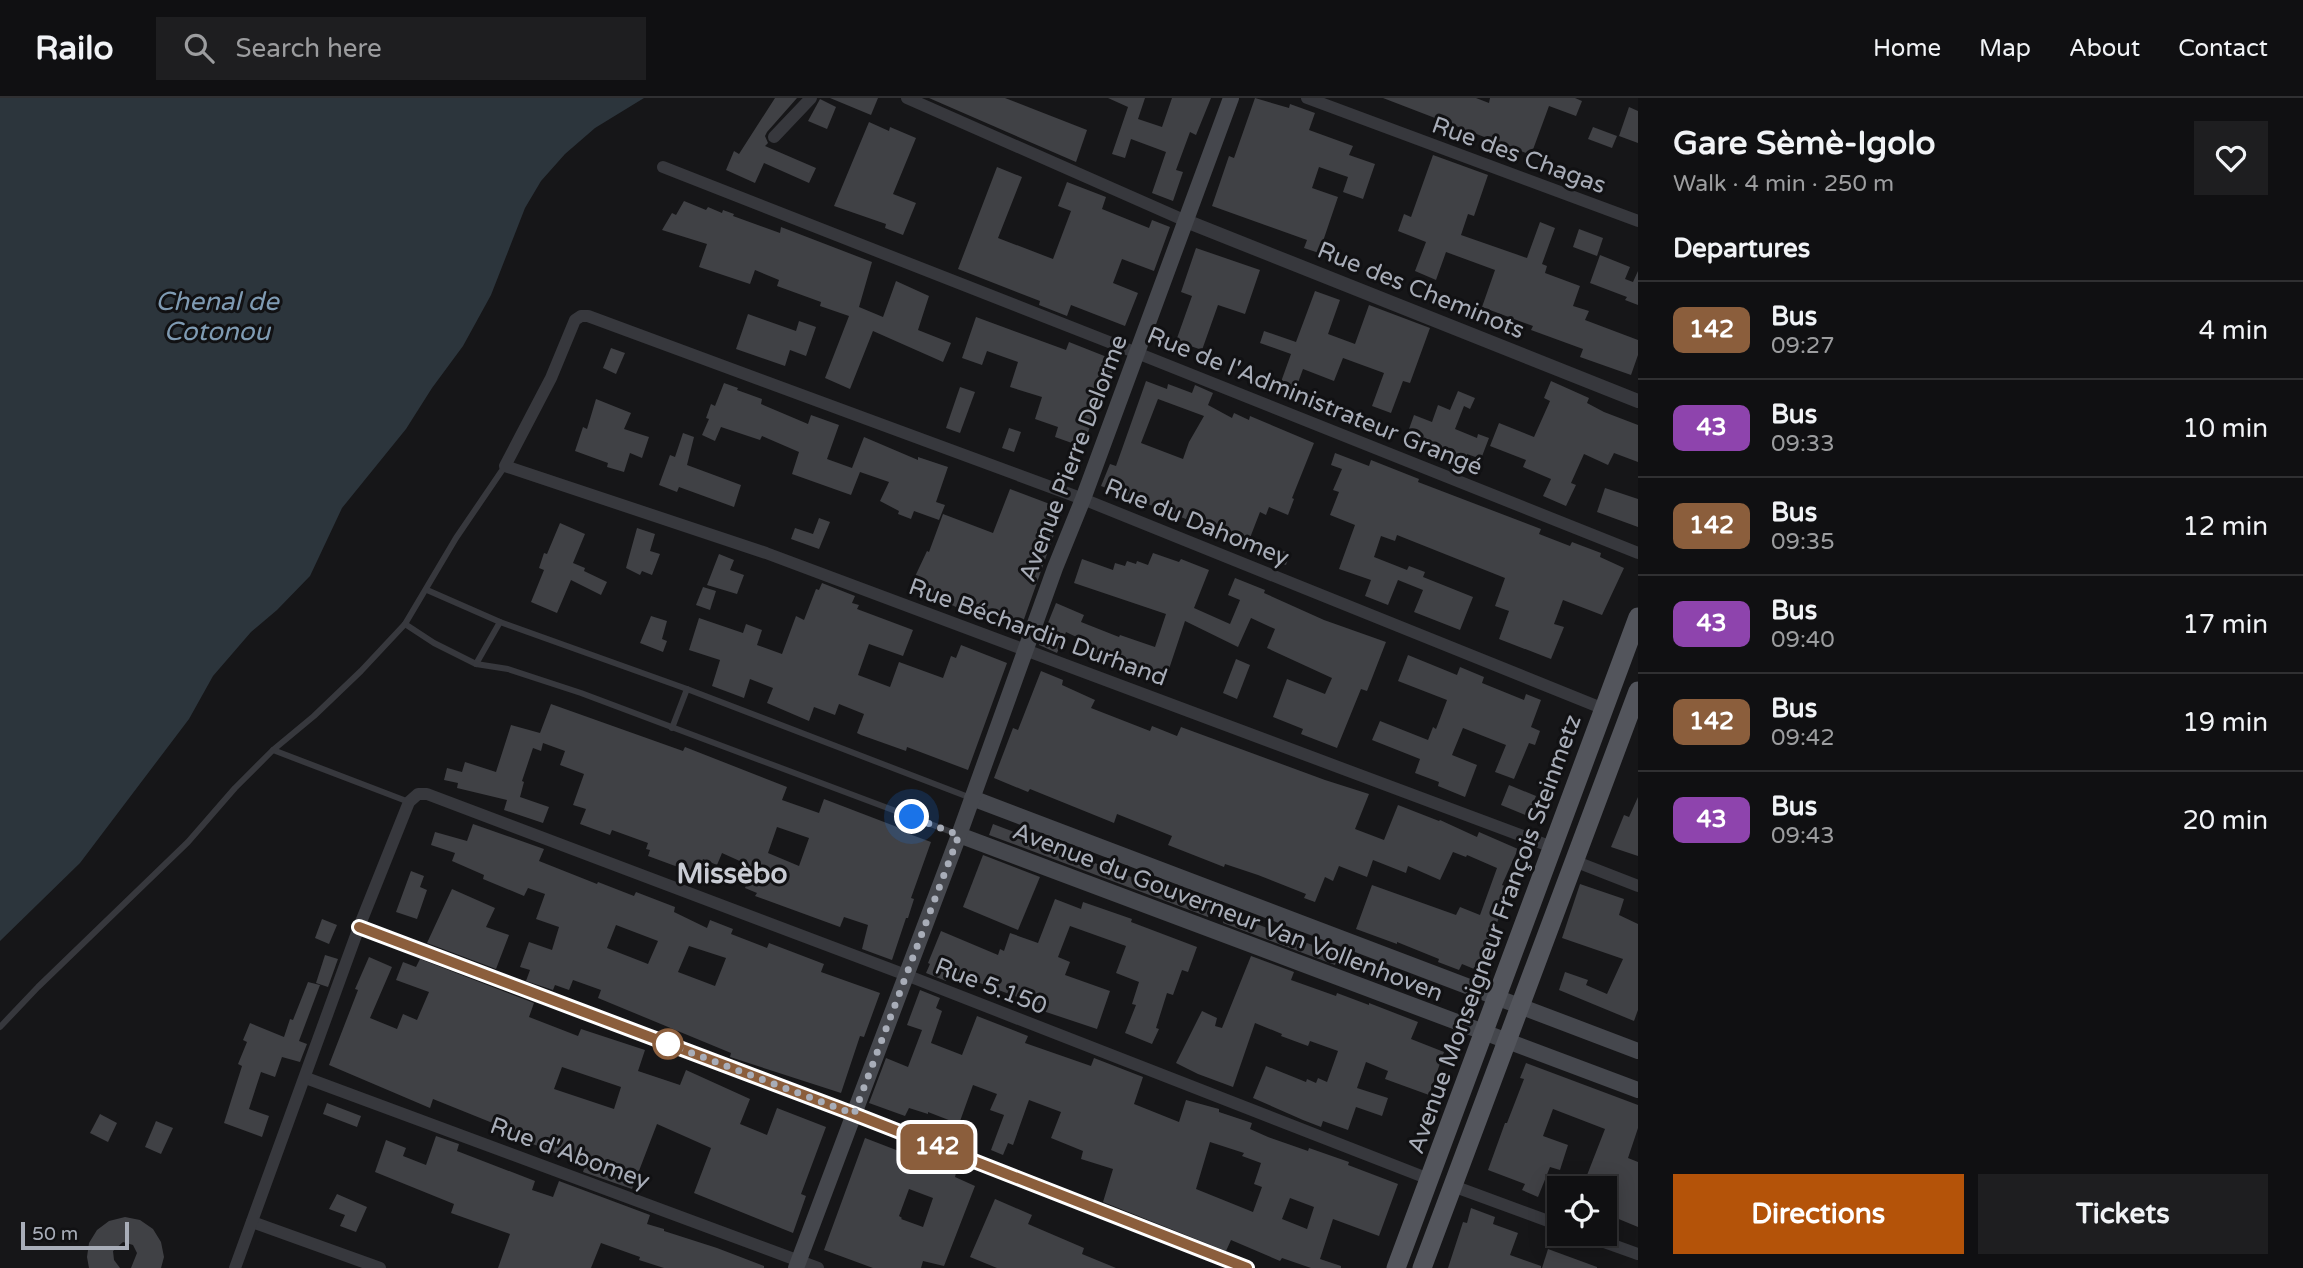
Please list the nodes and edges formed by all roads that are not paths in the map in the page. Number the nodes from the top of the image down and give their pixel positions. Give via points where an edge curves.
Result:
1 (811, 98) edge
2 (907, 98) edge
3 (1231, 98) edge
4 (1307, 98) edge
5 (774, 137) dead end
6 (663, 167) dead end
7 (1186, 221) junction
8 (1638, 221) edge
9 (1137, 353) junction
10 (1638, 401) edge
11 (505, 466) junction
12 (1083, 499) junction
13 (1638, 553) edge
14 (427, 590) junction
15 (1638, 617) edge
16 (500, 622) junction
17 (405, 624) junction
18 (1026, 650) junction
19 (476, 664) junction
20 (687, 689) junction
21 (1638, 691) edge
22 (1604, 709) junction
23 (1633, 720) edge
24 (672, 728) junction
25 (273, 750) junction
26 (414, 798) junction
27 (972, 798) junction
28 (959, 835) junction
29 (1552, 847) junction
30 (1574, 861) junction
31 (1638, 886) edge
32 (359, 927) junction
33 (906, 975) junction
34 (1496, 998) junction
35 (1520, 1007) junction
36 (0, 1027) edge
37 (1483, 1032) junction
38 (1507, 1040) junction
39 (1638, 1051) edge
40 (306, 1078) junction
41 (1638, 1090) edge
42 (854, 1114) junction
43 (1429, 1179) junction
44 (1453, 1186) junction
45 (1547, 1221) edge
46 (252, 1222) junction
47 (1616, 1246) edge
48 (1638, 1254) edge
49 (797, 1264) edge
50 (235, 1268) edge
51 (380, 1268) edge
52 (818, 1268) edge
53 (1247, 1268) edge
54 (1396, 1268) edge
55 (1422, 1268) edge

1 - 5 street
2 - 7 street
3 - 7 main road, Avenue Pierre Delorme
4 - 8 street, Rue des Chagas
6 - 9 street, Rue de l'Administrateur Grangé
7 - 9 main road, Avenue Pierre Delorme
7 - 10 street, Rue des Cheminots
9 - 12 main road, Avenue Pierre Delorme
9 - 13 street, Rue de l'Administrateur Grangé
11 - 12 street, Rue du Dahomey via 575,320 588,316
11 - 14 lane
11 - 18 street, Rue Béchardin Durhand via 766,553
12 - 18 main road, Avenue Pierre Delorme
12 - 22 street, Rue du Dahomey
14 - 16 lane
14 - 17 lane
15 - 22 main road, Avenue Monseigneur François Steinmetz
16 - 19 lane
16 - 20 lane
17 - 19 lane
17 - 25 lane via 314,716
18 - 27 main road, Avenue Pierre Delorme
18 - 29 street, Rue Béchardin Durhand
19 - 24 lane via 532,676
20 - 24 lane
20 - 27 lane
21 - 23 main road, Avenue Monseigneur François Steinmetz
22 - 29 main road, Avenue Monseigneur François Steinmetz
23 - 30 main road, Avenue Monseigneur François Steinmetz
24 - 28 lane
25 - 26 lane
25 - 36 lane via 188,842
26 - 32 street
26 - 33 street, Rue 5.150 via 427,794
27 - 28 main road, Avenue Pierre Delorme
27 - 34 main road, Avenue du Gouverneur Van Vollenhoven
28 - 33 main road, Avenue Pierre Delorme
28 - 37 main road, Avenue du Gouverneur Van Vollenhoven
29 - 34 main road, Avenue Monseigneur François Steinmetz
30 - 31 street
30 - 35 main road, Avenue Monseigneur François Steinmetz
32 - 40 street
32 - 42 street
33 - 42 main road, Avenue Pierre Delorme
33 - 43 street, Rue 5.150
34 - 35 main road, Avenue du Gouverneur Van Vollenhoven
34 - 37 main road, Avenue Monseigneur François Steinmetz
35 - 38 main road, Avenue Monseigneur François Steinmetz
35 - 39 main road, Avenue du Gouverneur Van Vollenhoven
37 - 38 main road, Avenue du Gouverneur Van Vollenhoven
37 - 43 main road, Avenue Monseigneur François Steinmetz
38 - 41 main road, Avenue du Gouverneur Van Vollenhoven
38 - 44 main road, Avenue Monseigneur François Steinmetz
40 - 46 street
40 - 49 street, Rue d'Abomey
42 - 49 main road, Avenue Pierre Delorme
42 - 53 street
43 - 54 main road, Avenue Monseigneur François Steinmetz
44 - 45 street
44 - 55 main road, Avenue Monseigneur François Steinmetz
46 - 50 street
46 - 51 street
47 - 48 street
49 - 52 street, Rue d'Abomey

